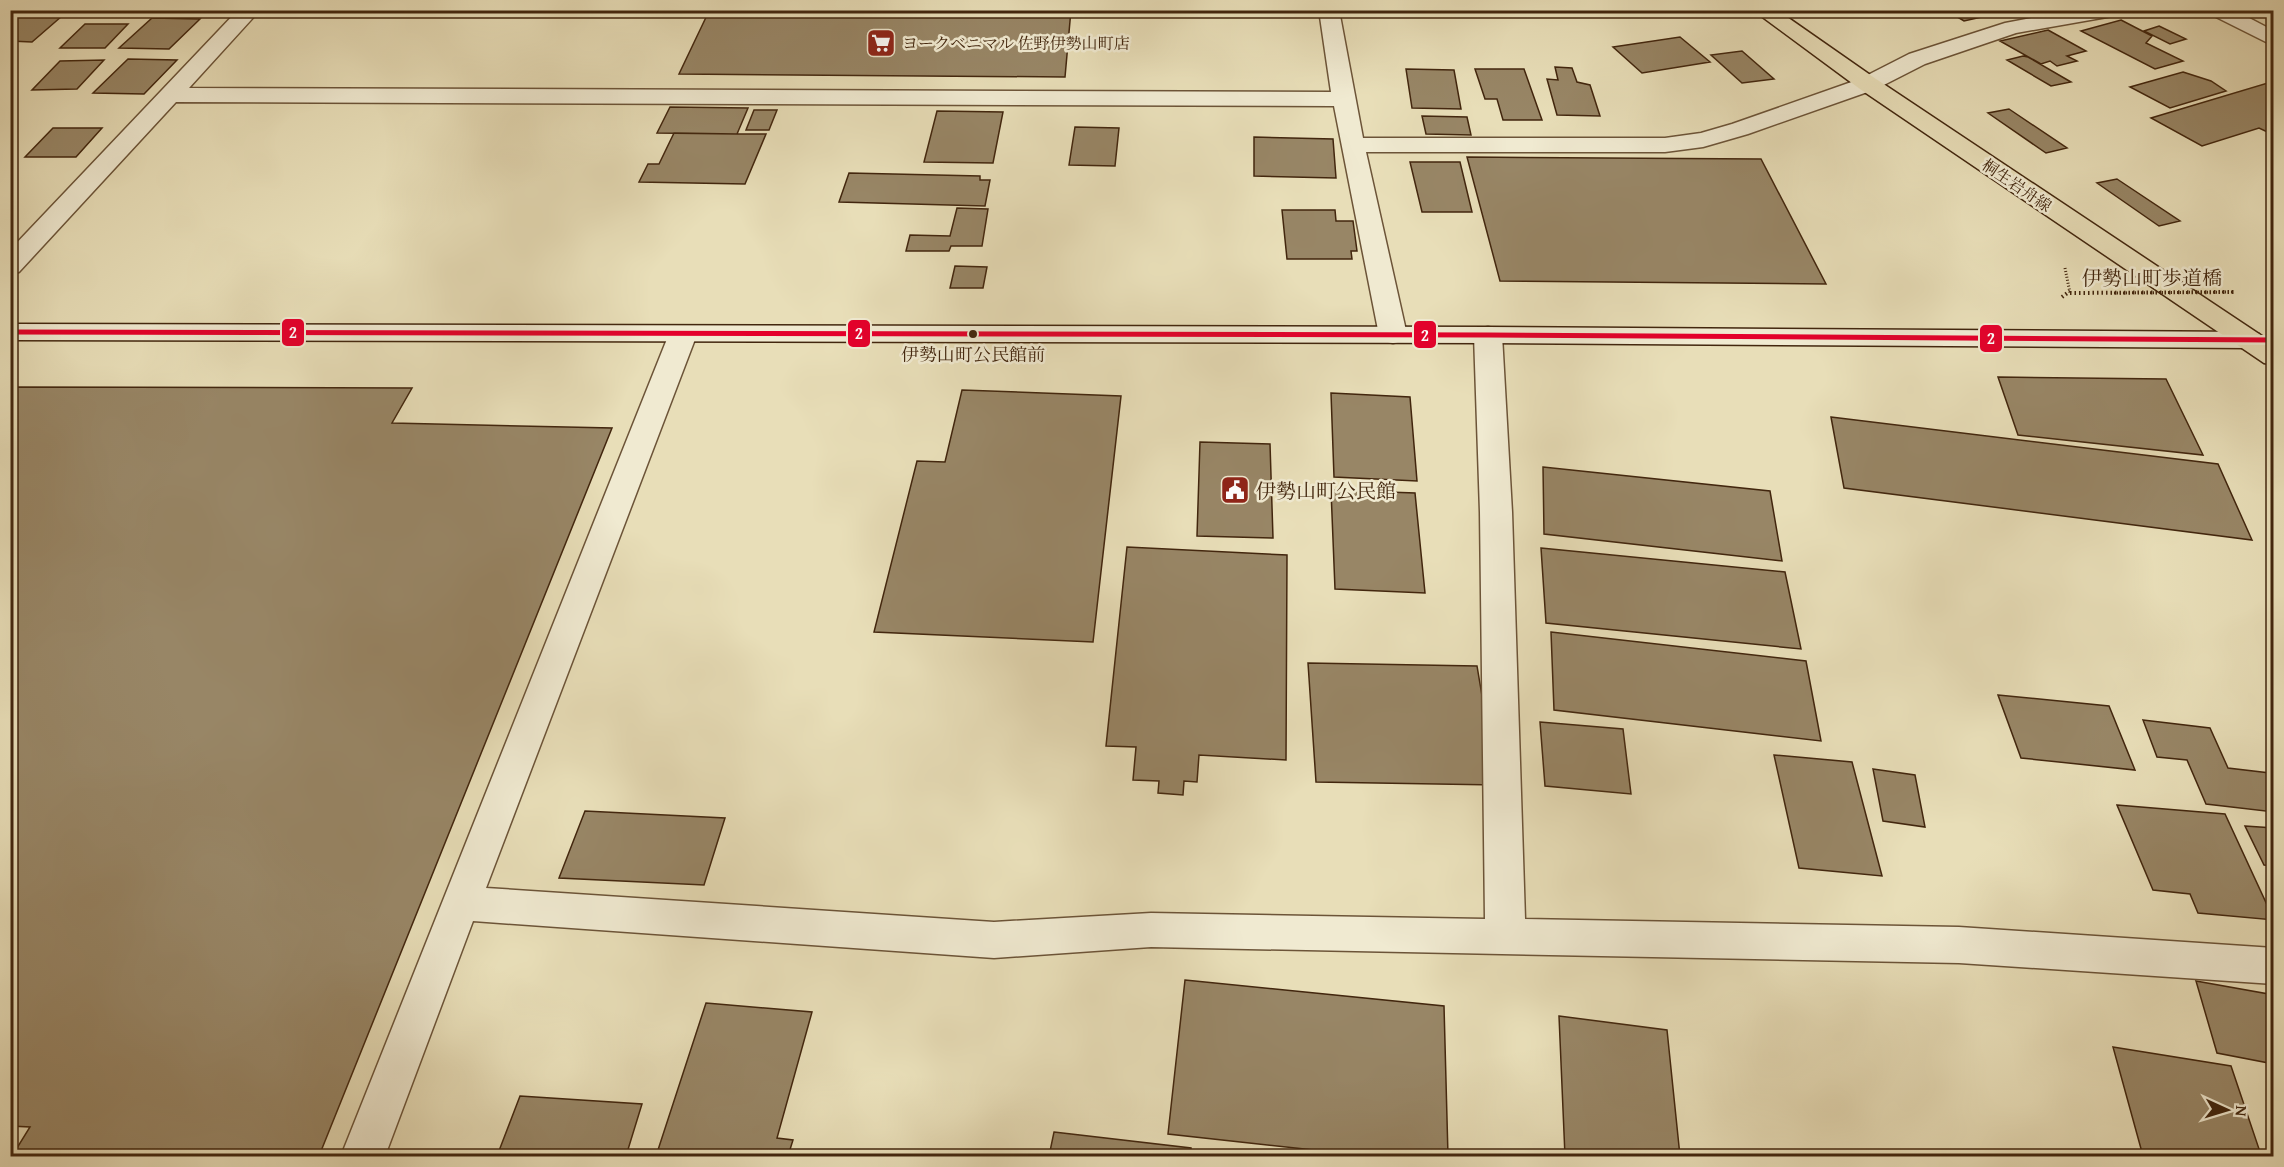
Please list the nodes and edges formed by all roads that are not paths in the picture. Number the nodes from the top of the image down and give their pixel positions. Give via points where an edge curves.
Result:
1 (250, 10) edge
2 (1329, 10) edge
3 (1763, 10) edge
4 (2113, 10) edge
5 (2217, 10) edge
6 (2274, 40) edge
7 (1868, 84) junction
8 (172, 95) junction
9 (1342, 99) junction
10 (1354, 145) junction
11 (10, 266) edge
12 (10, 332) edge
13 (683, 334) junction
14 (1488, 335) junction
15 (1393, 336) junction
16 (2261, 340) edge
17 (2274, 357) edge
18 (460, 903) junction
19 (1505, 936) junction
20 (2274, 966) edge
21 (363, 1156) edge

1 - 8 street
2 - 9 street
3 - 7 main road, 桐生岩舟線
4 - 7 street via 2012,27 1917,59
5 - 6 street
7 - 10 street via 1703,141 1665,145
7 - 16 main road, 桐生岩舟線
8 - 9 street
8 - 11 street
9 - 10 street
10 - 15 street
12 - 13 street
13 - 15 street
13 - 18 street
14 - 15 street
14 - 16 street
14 - 19 street
16 - 17 main road, 桐生岩舟線
18 - 19 street via 994,940 1151,930
18 - 21 street
19 - 20 street via 1959,945

